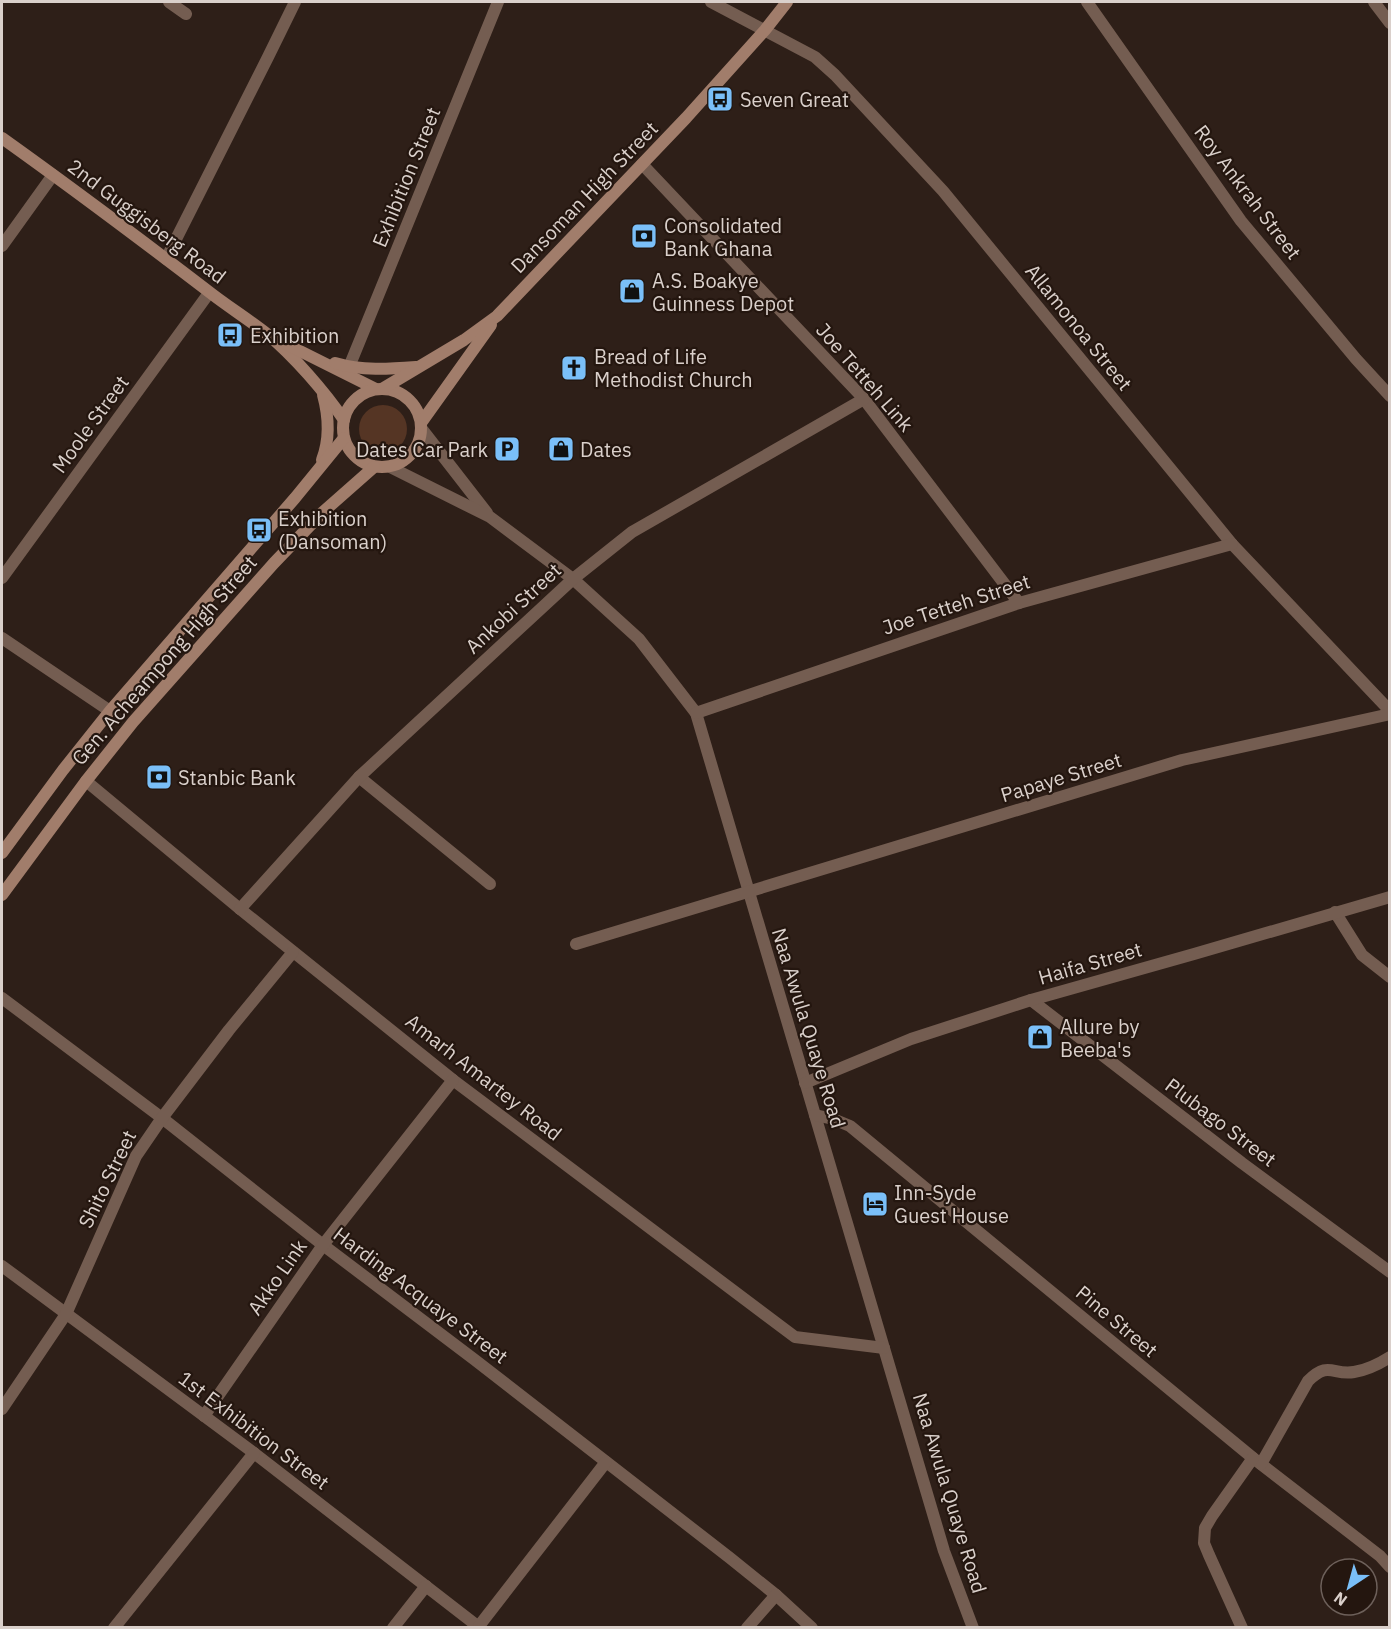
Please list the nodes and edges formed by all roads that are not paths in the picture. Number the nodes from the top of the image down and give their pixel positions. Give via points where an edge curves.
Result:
1 (169, 2) edge
2 (295, 2) edge
3 (498, 2) edge
4 (711, 2) edge
5 (788, 2) edge
6 (1087, 2) edge
7 (1374, 2) edge
8 (186, 14) dead end
9 (1389, 23) edge
10 (765, 30) junction
11 (2, 138) edge
12 (642, 164) junction
13 (53, 175) junction
14 (2, 246) edge
15 (166, 259) junction
16 (209, 293) junction
17 (497, 316) junction
18 (268, 335) junction
19 (314, 357) junction
20 (349, 367) junction
21 (421, 367) junction
22 (379, 389) junction
23 (322, 391) junction
24 (1389, 396) edge
25 (864, 399) junction
26 (344, 420) junction
27 (421, 425) junction
28 (344, 438) junction
29 (374, 467) junction
30 (390, 467) junction
31 (319, 468) junction
32 (490, 517) junction
33 (1232, 544) junction
34 (2, 578) edge
35 (573, 579) junction
36 (1019, 603) junction
37 (2, 638) edge
38 (110, 711) junction
39 (696, 713) junction
40 (1389, 713) edge
41 (359, 777) junction
42 (86, 781) junction
43 (2, 853) edge
44 (490, 884) dead end
45 (748, 893) junction
46 (2, 895) edge
47 (1389, 897) edge
48 (240, 909) junction
49 (1335, 912) junction
50 (576, 944) dead end
51 (293, 952) junction
52 (1389, 977) edge
53 (2, 998) edge
54 (1031, 1000) junction
55 (453, 1080) junction
56 (806, 1083) junction
57 (815, 1115) junction
58 (162, 1118) junction
59 (323, 1245) junction
60 (2, 1266) edge
61 (1389, 1272) edge
62 (66, 1314) junction
63 (885, 1348) junction
64 (1389, 1357) edge
65 (2, 1409) edge
66 (204, 1416) junction
67 (254, 1453) junction
68 (1257, 1461) junction
69 (606, 1462) junction
70 (1389, 1567) edge
71 (426, 1586) junction
72 (776, 1595) junction
73 (480, 1627) edge
74 (114, 1628) edge
75 (393, 1628) edge
76 (747, 1628) edge
77 (812, 1628) edge
78 (972, 1628) edge
79 (1242, 1628) edge

1 - 8 street
2 - 15 street
3 - 20 street, Exhibition Street
4 - 10 street, Allamonoa Street
5 - 10 main road, Dansoman High Street
6 - 24 street, Roy Ankrah Street via 1241,221
7 - 9 street
10 - 12 main road, Dansoman High Street
10 - 33 street, Allamonoa Street via 822,63 943,191
11 - 13 main road, 2nd Guggisberg Road
12 - 17 main road, Dansoman High Street
12 - 25 street, Joe Tetteh Link
13 - 14 street
13 - 15 main road, 2nd Guggisberg Road
15 - 16 main road, 2nd Guggisberg Road
16 - 18 main road, 2nd Guggisberg Road
16 - 34 street, Moole Street
17 - 21 main road, Dansoman High Street
17 - 27 main road
18 - 19 main road, 2nd Guggisberg Road
18 - 23 main road, 2nd Guggisberg Road
19 - 20 main road
19 - 22 main road, 2nd Guggisberg Road
20 - 21 main road
21 - 22 main road, Dansoman High Street
22 - 26 main road via 355,400
22 - 27 main road via 403,395 418,412
23 - 26 main road, 2nd Guggisberg Road
23 - 31 main road via 328,438
25 - 35 street, Ankobi Street via 632,532
25 - 36 street, Joe Tetteh Link
26 - 28 main road
27 - 30 main road via 416,450
27 - 32 street, Naa Awula Quaye Road
28 - 29 main road via 355,457
28 - 31 main road, Gen. Acheampong High Street
29 - 30 main road
29 - 42 main road, Gen. Acheampong High Street via 274,563
30 - 32 street, Naa Awula Quaye Road
31 - 38 main road, Gen. Acheampong High Street
32 - 35 street, Naa Awula Quaye Road
33 - 36 street, Joe Tetteh Street
33 - 40 street, Allamonoa Street
35 - 39 street, Naa Awula Quaye Road via 639,639
35 - 41 street, Ankobi Street
36 - 39 street, Joe Tetteh Street
37 - 38 street
38 - 43 main road, Gen. Acheampong High Street
39 - 45 street, Naa Awula Quaye Road
40 - 45 street, Papaye Street via 1182,760
41 - 44 street
41 - 48 street, Ankobi Street
42 - 46 main road, Gen. Acheampong High Street
42 - 48 street, Amarh Amartey Road
45 - 50 street, Papaye Street
45 - 56 street, Naa Awula Quaye Road
47 - 49 street, Haifa Street
48 - 51 street, Amarh Amartey Road
49 - 52 street via 1362,955
49 - 54 street, Haifa Street
51 - 55 street, Amarh Amartey Road
51 - 58 street, Shito Street
53 - 58 street, Harding Acquaye Street
54 - 56 street, Haifa Street via 910,1039
54 - 61 street, Plubago Street
55 - 59 street, Akko Link
55 - 63 street, Amarh Amartey Road via 795,1337
56 - 57 street, Naa Awula Quaye Road
57 - 63 street, Naa Awula Quaye Road
57 - 68 street, Pine Street via 850,1125
58 - 59 street, Harding Acquaye Street
58 - 62 street, Shito Street via 136,1156
59 - 66 street, Akko Link
59 - 69 street, Harding Acquaye Street
60 - 62 street, 1st Exhibition Street
62 - 65 street, Shito Street
62 - 66 street, 1st Exhibition Street
63 - 78 street, Naa Awula Quaye Road via 944,1551
64 - 68 street via 1353,1372 1330,1369 1315,1374
66 - 67 street, 1st Exhibition Street
67 - 71 street, 1st Exhibition Street
67 - 74 street
68 - 70 street, Pine Street
68 - 79 street via 1205,1528 1204,1543
69 - 72 street, Harding Acquaye Street
69 - 73 street
71 - 73 street, 1st Exhibition Street
71 - 75 street
72 - 76 street
72 - 77 street, Harding Acquaye Street

